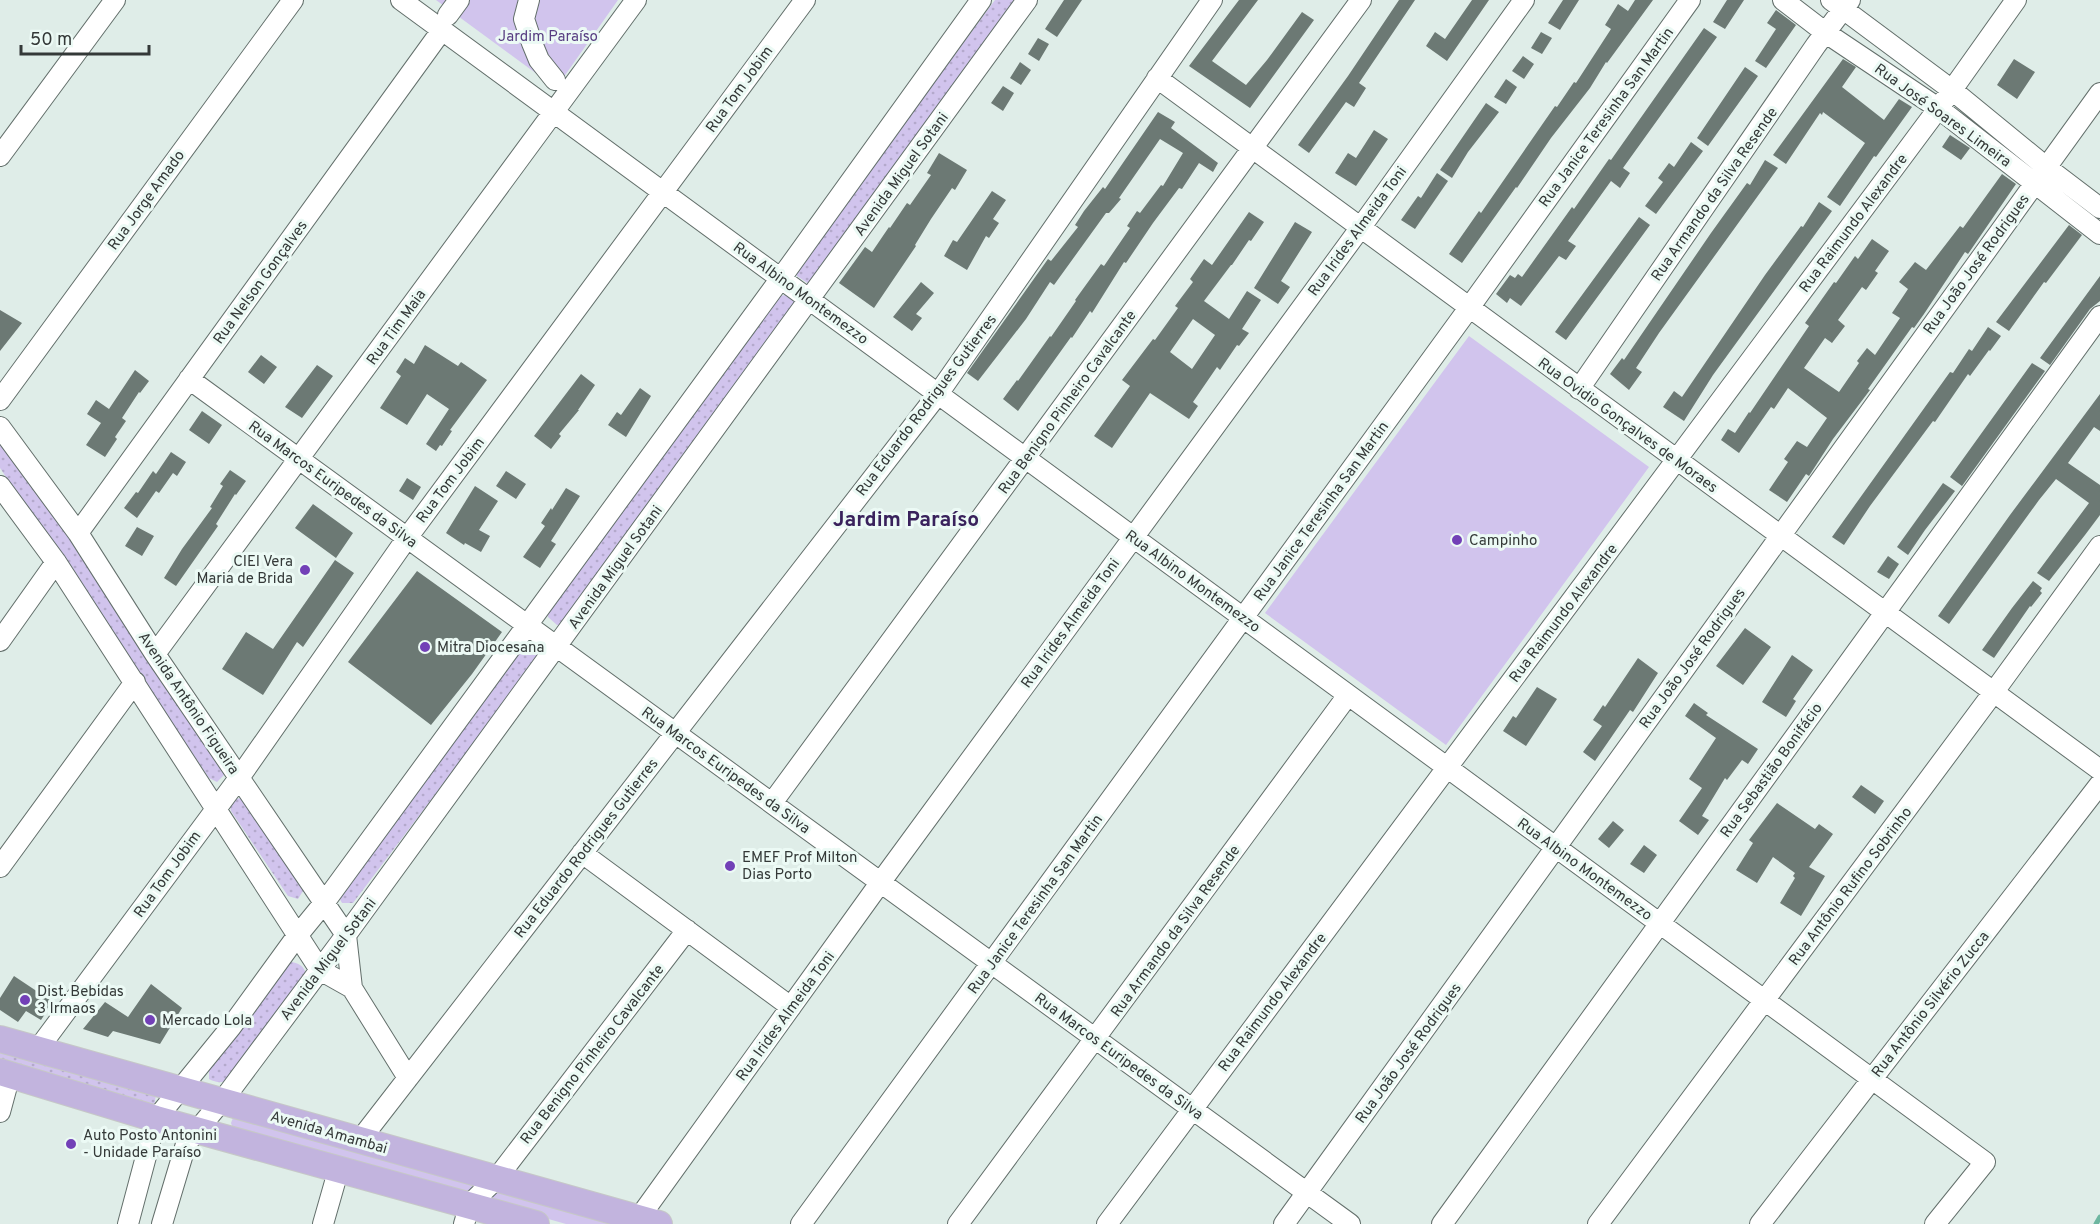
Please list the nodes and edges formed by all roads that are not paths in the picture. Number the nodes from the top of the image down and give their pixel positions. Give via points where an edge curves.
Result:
1 (115, 0) edge
2 (293, 0) edge
3 (401, 0) edge
4 (529, 0) edge
5 (636, 0) edge
6 (805, 0) edge
7 (981, 0) edge
8 (1027, 0) edge
9 (1212, 0) edge
10 (1361, 0) edge
11 (1524, 0) edge
12 (1690, 0) edge
13 (1783, 0) edge
14 (2016, 0) edge
15 (1842, 3) edge
16 (450, 15) edge
17 (1826, 33) junction
18 (1157, 78) junction
19 (555, 80) dead end
20 (1953, 90) junction
21 (2100, 93) edge
22 (1938, 108) junction
23 (554, 112) junction
24 (1254, 149) junction
25 (0, 156) edge
26 (2046, 167) junction
27 (2035, 183) junction
28 (664, 193) junction
29 (2100, 208) edge
30 (1361, 228) junction
31 (2100, 234) edge
32 (781, 278) junction
33 (810, 300) junction
34 (1469, 308) junction
35 (2100, 316) edge
36 (189, 379) junction
37 (1579, 388) junction
38 (938, 394) junction
39 (0, 400) edge
40 (0, 427) edge
41 (1026, 458) junction
42 (299, 459) junction
43 (1676, 460) junction
44 (0, 486) edge
45 (78, 534) junction
46 (1133, 537) junction
47 (1780, 537) junction
48 (407, 538) junction
49 (2100, 546) edge
50 (56, 562) junction
51 (1884, 614) junction
52 (1243, 618) junction
53 (528, 625) junction
54 (0, 640) edge
55 (557, 647) junction
56 (155, 654) junction
57 (135, 682) junction
58 (1993, 693) junction
59 (1348, 695) junction
60 (675, 733) junction
61 (1447, 767) junction
62 (2100, 770) edge
63 (238, 778) junction
64 (2100, 784) edge
65 (772, 803) junction
66 (215, 808) junction
67 (1556, 847) junction
68 (582, 853) junction
69 (0, 867) edge
70 (880, 883) junction
71 (324, 903) junction
72 (1659, 923) junction
73 (687, 930) junction
74 (346, 935) junction
75 (297, 936) junction
76 (993, 964) junction
77 (320, 970) junction
78 (352, 988) junction
79 (1765, 1000) junction
80 (791, 1007) junction
81 (0, 1039) edge
82 (1095, 1039) junction
83 (36, 1049) junction
84 (5, 1074) edge
85 (408, 1078) junction
86 (1872, 1079) junction
87 (181, 1090) junction
88 (221, 1101) junction
89 (1192, 1110) junction
90 (0, 1112) edge
91 (156, 1119) junction
92 (197, 1129) junction
93 (360, 1140) junction
94 (339, 1168) junction
95 (497, 1178) junction
96 (1307, 1193) junction
97 (476, 1215) edge
98 (649, 1221) edge
99 (524, 1222) edge
100 (128, 1224) edge
101 (162, 1224) edge
102 (323, 1224) edge
103 (801, 1224) edge
104 (958, 1224) edge
105 (1107, 1224) edge
106 (1284, 1224) edge
107 (1350, 1224) edge
108 (1442, 1224) edge
109 (1598, 1224) edge
110 (1760, 1224) edge
111 (1935, 1224) edge

1 - 25 street
2 - 39 street, Rua Jorge Amado
3 - 16 street, Rua Albino Montemezzo
4 - 19 street via 524,19 539,60
5 - 23 street, Rua Tim Maia
6 - 28 street, Rua Tom Jobim
7 - 32 street
8 - 33 street, Avenida Miguel Sotani
9 - 18 street, Rua Eduardo Rodrigues Gutierres
10 - 24 street, Rua Benigno Pinheiro Cavalcante
11 - 30 street, Rua Irides Almeida Toni
12 - 34 street, Rua Janice Teresinha San Martin
13 - 17 street, Rua José Soares Limeira
14 - 20 street, Rua Raimundo Alexandre
15 - 17 street, Rua Armando da Silva Resende
15 - 20 street, Rua José Soares Limeira
16 - 23 street, Rua Albino Montemezzo
16 - 36 street, Rua Nelson Gonçalves
17 - 22 street, Rua José Soares Limeira
17 - 37 street, Rua Armando da Silva Resende
18 - 24 street, Rua Ovidio Gonçalves de Moraes
18 - 38 street, Rua Eduardo Rodrigues Gutierres
20 - 22 street, Rua Raimundo Alexandre
20 - 26 street, Rua José Soares Limeira
21 - 26 street, Rua João José Rodrigues
22 - 27 street, Rua José Soares Limeira
22 - 43 street, Rua Raimundo Alexandre
23 - 28 street, Rua Albino Montemezzo
23 - 42 street, Rua Tim Maia
24 - 30 street, Rua Ovidio Gonçalves de Moraes
24 - 41 street, Rua Benigno Pinheiro Cavalcante
26 - 27 street, Rua João José Rodrigues
26 - 29 street, Rua José Soares Limeira
27 - 31 street, Rua José Soares Limeira
27 - 47 street, Rua João José Rodrigues
28 - 32 street, Rua Albino Montemezzo
28 - 48 street, Rua Tom Jobim
30 - 34 street, Rua Ovidio Gonçalves de Moraes
30 - 46 street, Rua Irides Almeida Toni
32 - 33 street, Rua Albino Montemezzo
32 - 53 street
33 - 38 street, Rua Albino Montemezzo
33 - 55 street, Avenida Miguel Sotani
34 - 37 street, Rua Ovidio Gonçalves de Moraes
34 - 52 street, Rua Janice Teresinha San Martin
35 - 51 street, Rua Sebastião Bonifácio
36 - 42 street, Rua Marcos Euripedes da Silva
36 - 45 street, Rua Nelson Gonçalves
37 - 43 street, Rua Ovidio Gonçalves de Moraes
38 - 41 street, Rua Albino Montemezzo
38 - 60 street, Rua Eduardo Rodrigues Gutierres
40 - 45 street, Avenida Antônio Figueira
41 - 46 street, Rua Albino Montemezzo
41 - 65 street, Rua Benigno Pinheiro Cavalcante
42 - 48 street, Rua Marcos Euripedes da Silva
42 - 56 street, Rua Tim Maia
43 - 47 street, Rua Ovidio Gonçalves de Moraes
43 - 61 street, Rua Raimundo Alexandre
44 - 50 street, Avenida Antônio Figueira
45 - 56 street, Avenida Antônio Figueira
46 - 52 street, Rua Albino Montemezzo
46 - 70 street, Rua Irides Almeida Toni
47 - 51 street, Rua Ovidio Gonçalves de Moraes
47 - 67 street, Rua João José Rodrigues
48 - 53 street, Rua Marcos Euripedes da Silva
48 - 63 street, Rua Tom Jobim
49 - 58 street, Rua Antônio Rufino Sobrinho
50 - 54 street
50 - 57 street, Avenida Antônio Figueira
51 - 58 street, Rua Ovidio Gonçalves de Moraes
51 - 72 street, Rua Sebastião Bonifácio
52 - 59 street, Rua Albino Montemezzo
52 - 76 street, Rua Janice Teresinha San Martin
53 - 55 street, Rua Marcos Euripedes da Silva
53 - 71 street
55 - 60 street, Rua Marcos Euripedes da Silva
55 - 74 street, Avenida Miguel Sotani
56 - 63 street, Avenida Antônio Figueira
57 - 66 street, Avenida Antônio Figueira
57 - 69 street
58 - 62 street, Rua Ovidio Gonçalves de Moraes
58 - 79 street, Rua Antônio Rufino Sobrinho
59 - 61 street, Rua Albino Montemezzo
59 - 82 street, Rua Armando da Silva Resende
60 - 65 street, Rua Marcos Euripedes da Silva
60 - 68 street, Rua Eduardo Rodrigues Gutierres
61 - 67 street, Rua Albino Montemezzo
61 - 89 street, Rua Raimundo Alexandre
63 - 66 street, Rua Tom Jobim
63 - 71 street, Avenida Antônio Figueira
64 - 86 street, Rua Antônio Silvério Zucca
65 - 70 street, Rua Marcos Euripedes da Silva
66 - 75 street, Avenida Antônio Figueira
66 - 83 street, Rua Tom Jobim
67 - 72 street, Rua Albino Montemezzo
67 - 96 street, Rua João José Rodrigues
68 - 73 street
68 - 85 street, Rua Eduardo Rodrigues Gutierres
70 - 76 street, Rua Marcos Euripedes da Silva
70 - 80 street, Rua Irides Almeida Toni
71 - 74 street, Avenida Antônio Figueira
71 - 75 street
72 - 79 street, Rua Albino Montemezzo
72 - 108 street, Rua Sebastião Bonifácio
73 - 80 street
73 - 95 street, Rua Benigno Pinheiro Cavalcante
74 - 77 street, Avenida Miguel Sotani
74 - 78 street, Avenida Antônio Figueira
75 - 77 street, Avenida Antônio Figueira
75 - 87 street
76 - 82 street, Rua Marcos Euripedes da Silva
76 - 103 street, Rua Janice Teresinha San Martin
77 - 78 street, Avenida Antônio Figueira
77 - 88 street, Avenida Miguel Sotani
78 - 85 street, Avenida Antônio Figueira
79 - 86 street, Rua Albino Montemezzo
79 - 109 street, Rua Antônio Rufino Sobrinho
80 - 98 street, Rua Irides Almeida Toni
81 - 83 main road, Avenida Amambai
82 - 89 street, Rua Marcos Euripedes da Silva
82 - 104 street, Rua Armando da Silva Resende
83 - 87 main road, Avenida Amambai
84 - 90 street
84 - 91 main road
85 - 93 street, Rua Eduardo Rodrigues Gutierres
86 - 110 street, Rua Antônio Silvério Zucca
86 - 111 street, Rua Albino Montemezzo via 1984,1162
87 - 88 main road, Avenida Amambai
87 - 91 street
88 - 92 street, Avenida Miguel Sotani
88 - 93 main road, Avenida Amambai
89 - 96 street, Rua Marcos Euripedes da Silva
89 - 105 street, Rua Raimundo Alexandre
91 - 92 main road
91 - 100 street
92 - 94 main road
92 - 101 street, Avenida Miguel Sotani via 186,1144
93 - 95 main road, Avenida Amambai
94 - 97 main road
94 - 102 street
95 - 97 street, Rua Benigno Pinheiro Cavalcante
95 - 98 main road, Avenida Amambai
96 - 106 street, Rua João José Rodrigues
96 - 107 street, Rua Marcos Euripedes da Silva
97 - 99 main road

